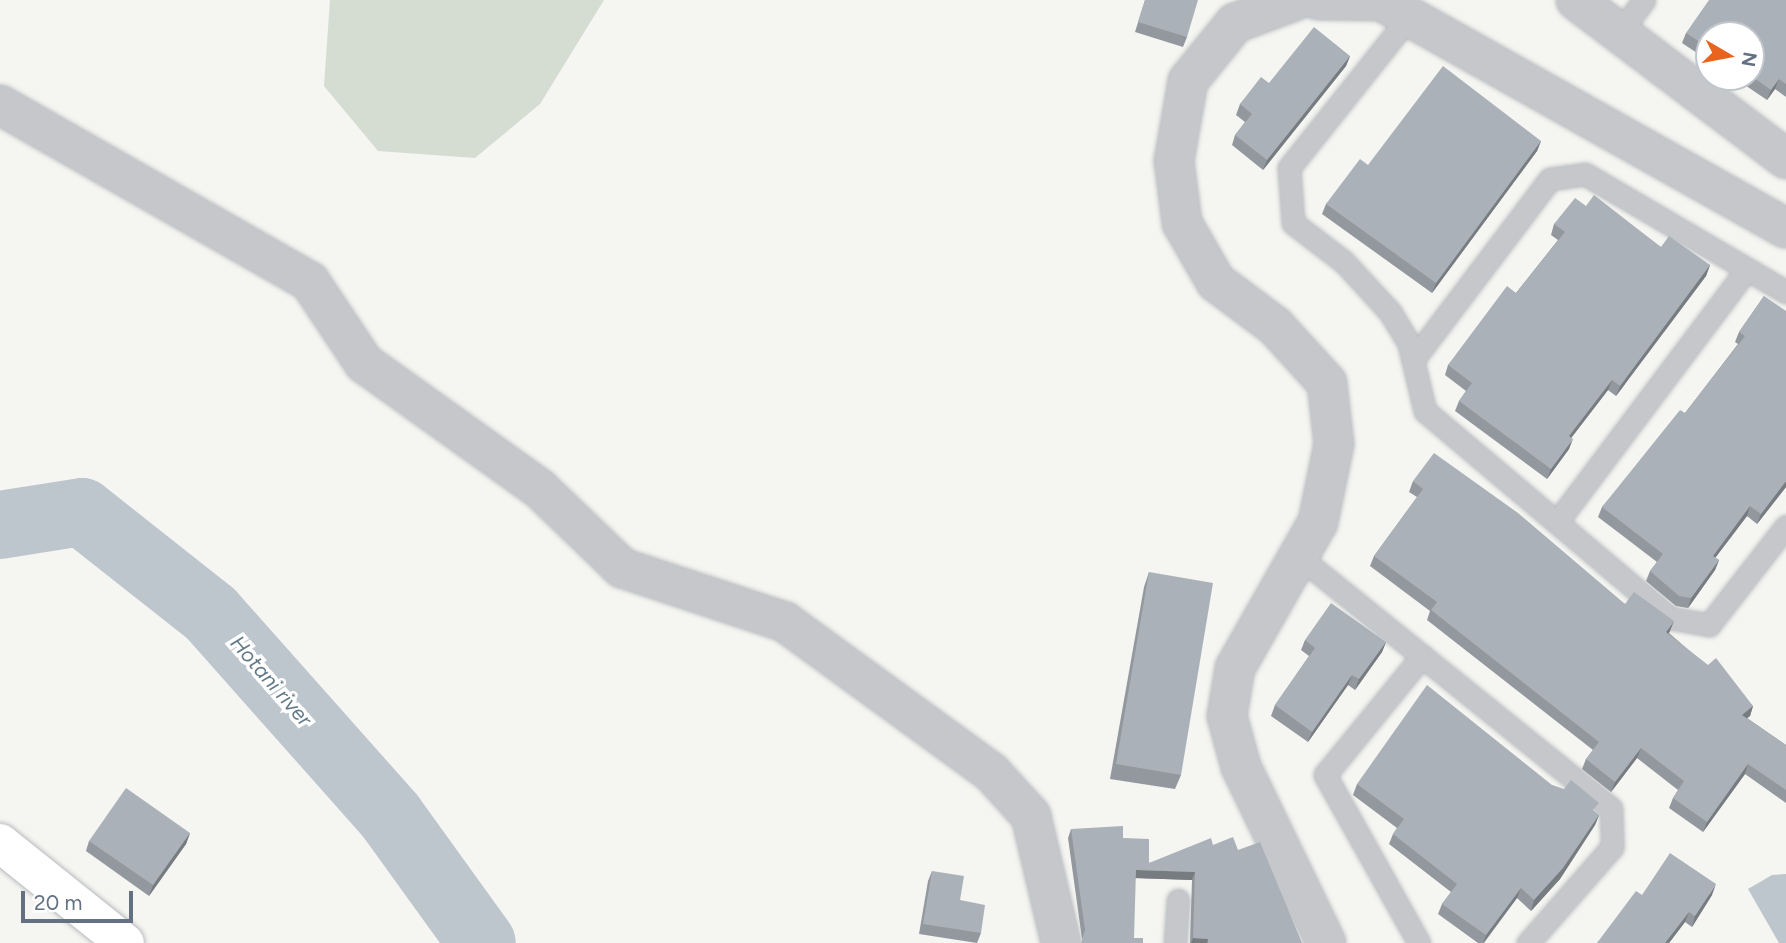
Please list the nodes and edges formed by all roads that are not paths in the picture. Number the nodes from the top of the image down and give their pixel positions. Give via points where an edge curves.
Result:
1 (1297, 0) edge
2 (1318, 0) edge
3 (1576, 0) edge
4 (1644, 0) edge
5 (1409, 17) junction
6 (1619, 33) junction
7 (0, 105) edge
8 (1786, 159) edge
9 (1786, 228) edge
10 (1747, 269) junction
11 (1786, 292) edge
12 (1413, 360) junction
13 (1556, 522) junction
14 (1786, 526) edge
15 (1298, 556) junction
16 (1422, 656) junction
17 (0, 842) edge
18 (1178, 901) dead end
19 (125, 943) edge
20 (1061, 943) edge
21 (1175, 943) edge
22 (1326, 943) edge
23 (1419, 943) edge
24 (1528, 943) edge

1 - 15 street via 1235,23 1188,81 1174,161 1182,223 1216,282 1275,326 1327,383 1335,444 1318,522
2 - 5 street via 1381,1
3 - 6 street
4 - 6 lane
5 - 9 street
5 - 12 lane via 1289,168 1293,223 1344,262 1390,312
6 - 8 street
7 - 20 street via 310,282 364,363 540,489 622,568 785,622 991,772 1031,816
10 - 11 lane
10 - 12 lane via 1585,174 1550,179
10 - 13 lane
12 - 13 lane via 1425,411
13 - 14 lane via 1670,618 1709,625
15 - 16 lane
15 - 22 street via 1235,668 1227,716 1241,766
16 - 23 lane via 1325,775
16 - 24 lane via 1611,809 1612,847
17 - 19 street
18 - 21 lane

